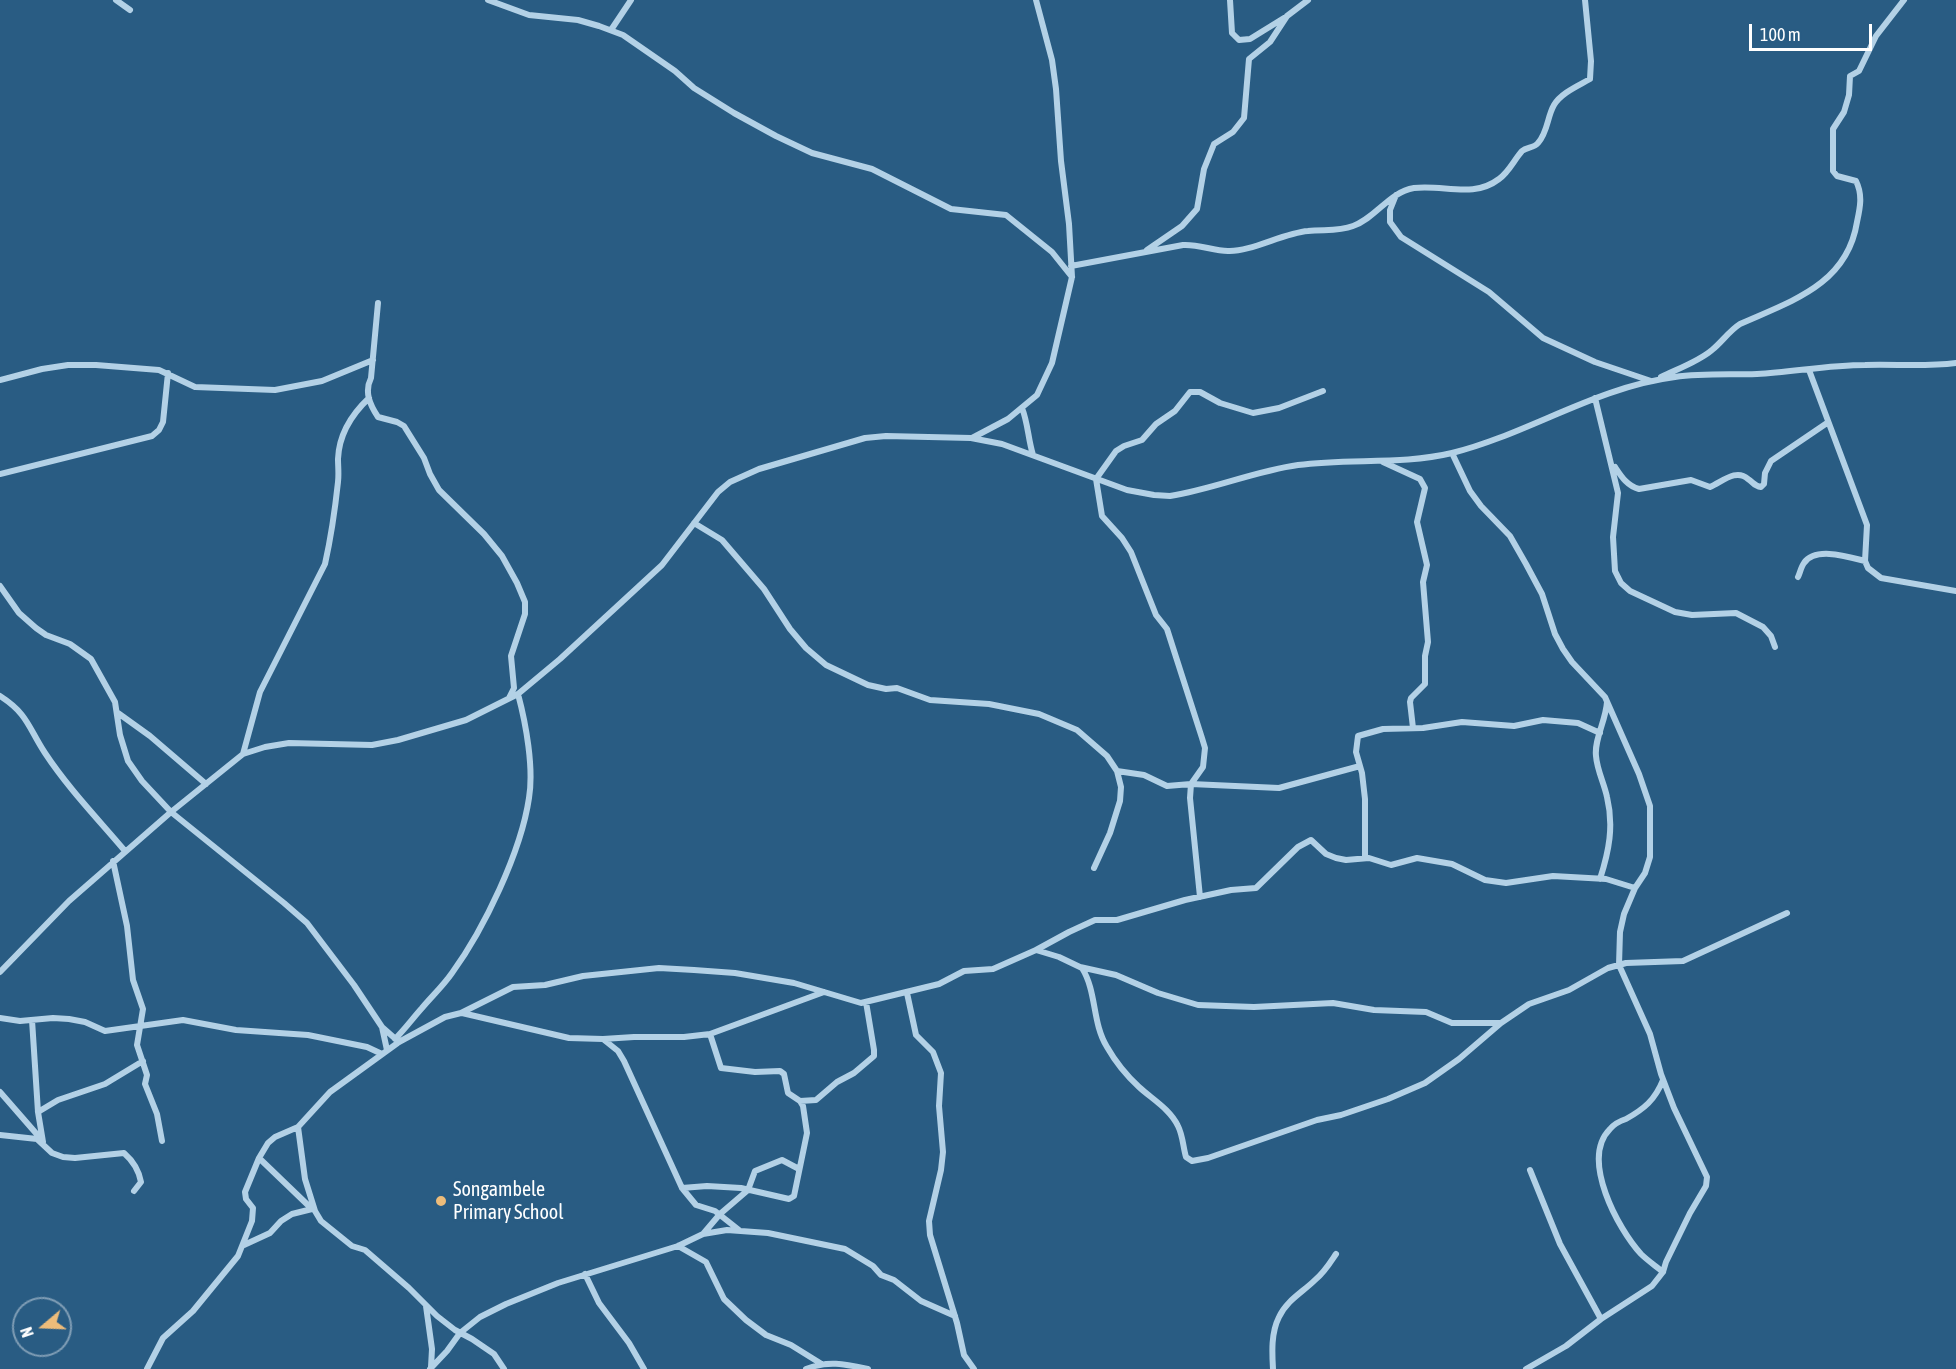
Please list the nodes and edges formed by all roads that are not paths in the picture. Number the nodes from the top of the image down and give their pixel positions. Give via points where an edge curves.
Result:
1 (116, 0) edge
2 (488, 0) edge
3 (631, 0) edge
4 (1036, 0) edge
5 (1230, 0) edge
6 (1308, 0) edge
7 (1585, 0) edge
8 (1904, 0) edge
9 (130, 10) dead end
10 (1287, 16) junction
11 (611, 30) junction
12 (1395, 195) junction
13 (1144, 252) junction
14 (1071, 266) junction
15 (1072, 277) junction
16 (378, 303) dead end
17 (373, 360) junction
18 (1956, 363) edge
19 (1809, 369) junction
20 (168, 373) junction
21 (0, 380) edge
22 (1650, 382) junction
23 (1323, 391) dead end
24 (369, 398) junction
25 (1595, 398) junction
26 (1022, 408) junction
27 (1827, 423) junction
28 (971, 438) junction
29 (1452, 453) junction
30 (1033, 455) junction
31 (1382, 461) junction
32 (1612, 464) junction
33 (0, 474) edge
34 (1096, 478) junction
35 (694, 523) junction
36 (1866, 561) junction
37 (1798, 577) dead end
38 (0, 586) edge
39 (1954, 589) edge
40 (1775, 647) dead end
41 (518, 694) junction
42 (0, 696) edge
43 (509, 699) junction
44 (1607, 702) junction
45 (118, 713) junction
46 (1413, 728) junction
47 (1600, 734) junction
48 (243, 754) junction
49 (1360, 766) junction
50 (1117, 771) junction
51 (206, 784) junction
52 (1191, 784) junction
53 (171, 812) junction
54 (125, 851) junction
55 (1365, 858) junction
56 (113, 861) junction
57 (1094, 868) dead end
58 (1600, 879) junction
59 (1635, 888) junction
60 (1200, 897) junction
61 (1787, 913) dead end
62 (1036, 950) junction
63 (1619, 965) junction
64 (1080, 967) junction
65 (0, 972) edge
66 (825, 992) junction
67 (907, 993) junction
68 (866, 1002) junction
69 (461, 1013) junction
70 (0, 1018) edge
71 (32, 1020) junction
72 (1501, 1023) junction
73 (139, 1027) junction
74 (382, 1027) junction
75 (710, 1034) junction
76 (619, 1038) junction
77 (603, 1039) junction
78 (397, 1040) junction
79 (618, 1051) junction
80 (385, 1052) junction
81 (143, 1061) junction
82 (1663, 1079) junction
83 (0, 1092) edge
84 (800, 1101) junction
85 (38, 1112) junction
86 (298, 1127) junction
87 (0, 1135) edge
88 (162, 1141) dead end
89 (43, 1142) junction
90 (259, 1158) junction
91 (799, 1169) junction
92 (1530, 1170) dead end
93 (682, 1188) junction
94 (748, 1190) junction
95 (134, 1191) dead end
96 (313, 1210) junction
97 (720, 1214) junction
98 (739, 1230) junction
99 (703, 1234) junction
100 (243, 1245) junction
101 (678, 1246) junction
102 (1336, 1254) dead end
103 (1663, 1272) junction
104 (585, 1274) junction
105 (425, 1306) junction
106 (955, 1316) junction
107 (1600, 1319) junction
108 (460, 1333) junction
109 (820, 1363) junction
110 (431, 1368) edge
111 (147, 1369) edge
112 (504, 1369) edge
113 (644, 1369) edge
114 (806, 1369) edge
115 (868, 1369) edge
116 (974, 1369) edge
117 (1273, 1369) edge
118 (1526, 1369) edge

1 - 9 street
2 - 11 street via 529,15 578,20
3 - 11 street
4 - 14 street via 1056,88
5 - 10 street via 1232,33 1239,40 1254,37
6 - 10 street
7 - 12 street via 1592,61 1590,79 1554,104 1537,145 1523,150 1498,180 1487,186 1474,190 1414,188
8 - 22 street via 1876,36 1859,71 1850,76 1844,112 1833,129 1833,171 1856,182 1861,194 1855,234 1840,264 1812,291 1731,329 1713,350
10 - 13 street via 1270,42 1249,59 1244,118 1233,132 1214,144 1204,169 1197,209 1182,226
11 - 15 street via 734,114 812,153 872,169 951,209 1006,215 1052,252
12 - 13 street via 1367,220 1342,229 1299,232 1230,252 1191,244
12 - 22 street via 1390,222 1401,237 1489,292 1543,338
13 - 14 street
14 - 15 street
15 - 26 street via 1052,363 1037,395
16 - 17 street
17 - 20 street via 322,381 275,390 195,387
17 - 24 street via 367,385
18 - 19 street
19 - 22 street
19 - 27 street
20 - 21 street via 151,368 68,365
20 - 33 street via 163,422 152,436
22 - 25 street
23 - 34 street via 1279,408 1253,413 1220,404 1200,392 1190,392 1143,440 1116,451
24 - 43 street via 378,417 404,426 439,489 484,534 517,583 525,602 525,615 511,656 513,688
24 - 48 street via 354,412 340,444 339,478 325,564 260,692
25 - 29 street
25 - 32 street
26 - 28 street
26 - 30 street
27 - 32 street via 1776,456 1759,487 1736,475 1710,487 1695,480 1639,489 1626,482
27 - 36 street via 1867,525
28 - 30 street
28 - 35 street via 865,438 759,468 718,492
29 - 31 street
29 - 44 street via 1470,491 1510,536 1526,564 1563,650
30 - 34 street
31 - 34 street via 1294,466 1170,496 1127,490
31 - 46 street via 1420,479 1425,488 1417,522 1427,565 1423,582 1428,642 1425,684 1410,702
32 - 40 street via 1618,493 1613,537 1615,571 1621,583 1675,612 1736,613 1763,627
34 - 52 street via 1102,516 1131,552 1156,615 1167,628 1200,729 1205,748 1203,767
35 - 41 street via 662,565
35 - 50 street via 722,540 765,589 790,629 826,665 868,685 897,688 925,699 989,704 1055,719 1077,730 1101,750
36 - 37 street via 1815,555 1805,561
36 - 39 street via 1868,568 1881,578
38 - 45 street via 36,628 91,659
41 - 43 street
41 - 78 street via 528,740 530,797 521,834 508,870 465,955
42 - 54 street via 22,713 45,753
43 - 48 street via 466,720 398,740 372,744 289,743
44 - 47 street
44 - 59 street via 1650,806 1650,857
45 - 51 street
45 - 53 street via 128,761
46 - 47 street via 1469,721 1514,726 1543,720 1578,723
46 - 49 street via 1383,729 1358,736 1356,752
47 - 58 street via 1596,756 1611,834
48 - 51 street
49 - 52 street via 1279,788
49 - 55 street via 1365,799
50 - 52 street via 1144,775 1167,786
50 - 57 street via 1121,787 1118,810
51 - 53 street
52 - 60 street
53 - 54 street
53 - 74 street via 307,923
54 - 56 street
55 - 58 street via 1391,865 1417,858 1452,864 1477,877 1506,883 1553,876
55 - 60 street via 1330,857 1311,840 1298,847 1256,888
56 - 65 street
56 - 73 street via 127,926 133,980 142,1005
58 - 59 street
59 - 63 street via 1620,932
60 - 62 street via 1117,920 1095,920
61 - 63 street via 1683,962
62 - 64 street
62 - 67 street via 993,969 964,971 939,984
63 - 72 street via 1569,990 1529,1004
63 - 82 street via 1650,1034
64 - 72 street via 1116,975 1198,1005 1333,1003 1374,1010 1426,1012 1452,1023
64 - 72 street via 1107,1048 1138,1086 1176,1122 1186,1157 1192,1161 1388,1100 1431,1079
66 - 68 street
66 - 69 street via 757,976 659,968 513,987
66 - 75 street
67 - 68 street
67 - 106 street via 916,1035 933,1052 940,1073 943,1152 929,1228
68 - 84 street via 874,1056 816,1100
69 - 77 street via 569,1038
69 - 78 street
70 - 71 street
71 - 73 street via 69,1019 105,1031
71 - 85 street
73 - 80 street via 183,1020 236,1030 310,1035
73 - 81 street via 137,1045
74 - 78 street
74 - 80 street
75 - 76 street
75 - 84 street via 721,1068 782,1072 788,1093
76 - 77 street
76 - 79 street
77 - 79 street
78 - 80 street
79 - 93 street
80 - 86 street via 330,1092
81 - 85 street via 105,1084 58,1100
81 - 88 street via 145,1084
82 - 103 street via 1707,1177
82 - 103 street via 1648,1105 1609,1130 1602,1139 1598,1162 1606,1192 1629,1238
83 - 89 street
84 - 91 street via 807,1133
85 - 89 street
86 - 90 street via 267,1143
86 - 96 street
87 - 89 street
89 - 95 street via 52,1153 63,1157 124,1153 140,1177
90 - 96 street
90 - 100 street via 245,1192 253,1208
91 - 94 street via 782,1160 771,1163 755,1171
91 - 94 street via 794,1196 789,1199
92 - 107 street via 1560,1244
93 - 94 street
93 - 97 street via 696,1205
94 - 97 street
96 - 100 street via 292,1214 270,1233
96 - 105 street via 352,1246 365,1250
97 - 98 street
97 - 99 street
98 - 99 street
98 - 106 street via 845,1249 921,1301
99 - 101 street
100 - 111 street via 192,1311 163,1338
101 - 104 street
101 - 109 street via 706,1262 724,1299 746,1320
102 - 117 street via 1279,1316 1273,1338
103 - 107 street via 1652,1286
104 - 108 street via 506,1304
104 - 113 street via 599,1303
105 - 108 street
105 - 110 street
106 - 116 street via 964,1355
107 - 118 street via 1566,1346
108 - 110 street
108 - 112 street via 494,1354
109 - 114 street
109 - 115 street

